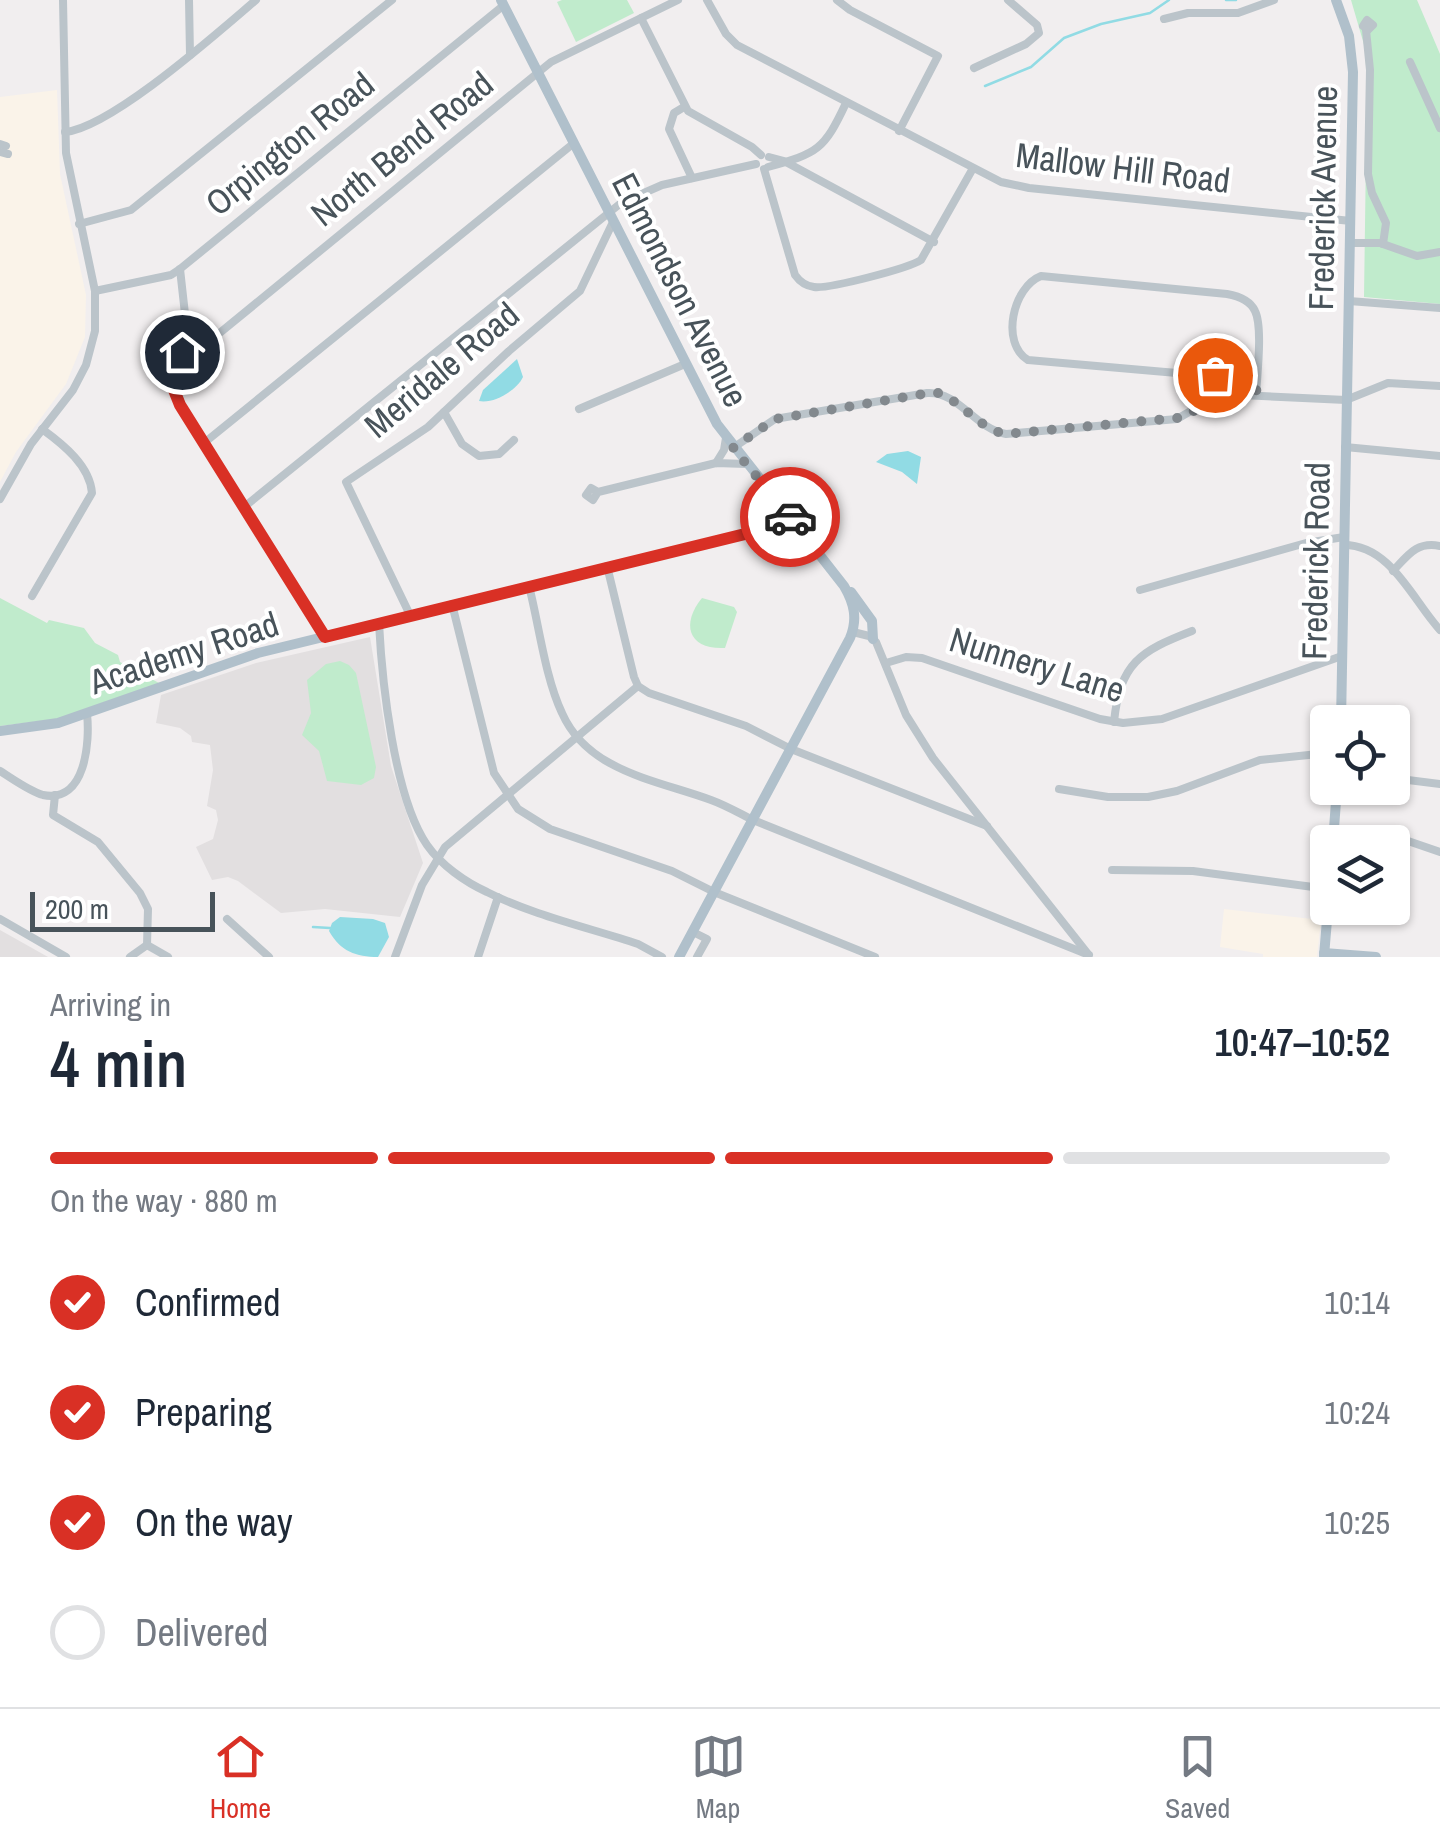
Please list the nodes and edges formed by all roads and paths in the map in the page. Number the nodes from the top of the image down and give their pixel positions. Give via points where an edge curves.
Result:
1 (64, 0) edge
2 (190, 0) edge
3 (256, 0) edge
4 (392, 0) edge
5 (678, 0) edge
6 (707, 0) edge
7 (838, 0) edge
8 (1008, 0) edge
9 (1274, 0) edge
10 (1336, 0) edge
11 (502, 3) edge
12 (642, 18) junction
13 (1164, 19) dead end
14 (1366, 30) dead end
15 (190, 55) junction
16 (1410, 62) dead end
17 (974, 68) dead end
18 (538, 74) junction
19 (846, 104) junction
20 (684, 107) junction
21 (1440, 128) edge
22 (899, 131) junction
23 (65, 132) junction
24 (574, 143) junction
25 (801, 157) junction
26 (784, 161) junction
27 (764, 162) junction
28 (972, 170) junction
29 (807, 175) junction
30 (692, 178) junction
31 (610, 217) junction
32 (1351, 220) junction
33 (79, 224) junction
34 (934, 242) junction
35 (1351, 242) junction
36 (1383, 244) junction
37 (1440, 252) edge
38 (180, 269) junction
39 (95, 291) junction
40 (1350, 301) junction
41 (1440, 308) edge
42 (686, 364) junction
43 (178, 367) junction
44 (1257, 380) junction
45 (1440, 386) edge
46 (1256, 395) junction
47 (1346, 400) junction
48 (579, 409) dead end
49 (444, 412) junction
50 (42, 430) junction
51 (726, 438) junction
52 (514, 440) dead end
53 (204, 443) junction
54 (1345, 447) junction
55 (733, 448) junction
56 (1440, 456) edge
57 (716, 463) junction
58 (746, 464) junction
59 (598, 492) dead end
60 (0, 499) edge
61 (244, 508) junction
62 (794, 522) junction
63 (1344, 541) junction
64 (1440, 546) edge
65 (607, 566) junction
66 (1393, 570) junction
67 (530, 586) junction
68 (844, 586) junction
69 (1140, 590) dead end
70 (32, 596) dead end
71 (452, 604) junction
72 (410, 615) junction
73 (379, 623) junction
74 (1440, 630) edge
75 (1192, 631) dead end
76 (853, 632) junction
77 (325, 637) junction
78 (873, 639) junction
79 (1342, 656) junction
80 (886, 664) junction
81 (638, 686) junction
82 (1341, 705) edge
83 (87, 714) junction
84 (1114, 722) junction
85 (0, 730) edge
86 (577, 737) junction
87 (791, 748) junction
88 (1310, 755) edge
89 (0, 771) edge
90 (1410, 780) edge
91 (1440, 784) edge
92 (1059, 789) dead end
93 (56, 794) junction
94 (506, 796) junction
95 (753, 820) junction
96 (987, 826) junction
97 (1410, 842) edge
98 (1440, 852) edge
99 (437, 857) junction
100 (1112, 870) dead end
101 (1310, 887) edge
102 (714, 892) junction
103 (498, 897) junction
104 (0, 919) edge
105 (227, 919) dead end
106 (1327, 925) edge
107 (693, 932) junction
108 (147, 945) junction
109 (262, 955) edge
110 (1324, 955) edge
111 (1090, 956) edge
112 (66, 957) edge
113 (130, 957) edge
114 (168, 957) edge
115 (395, 957) edge
116 (478, 957) edge
117 (662, 957) edge
118 (679, 957) edge
119 (697, 957) edge
120 (875, 957) edge
121 (1376, 957) edge

1 - 23 street
2 - 15 street
3 - 15 street
4 - 33 street via 142,202 121,215
5 - 12 street, North Bend Road
6 - 19 street, Mallow Hill Road via 731,40
7 - 22 street via 938,56
8 - 17 street via 1039,33
9 - 13 street via 1238,13 1188,12
10 - 32 main road, Frederick Avenue via 1353,60
11 - 18 main road, Edmondson Avenue
11 - 38 street, Orpington Road
12 - 18 street, North Bend Road
12 - 20 street
14 - 36 street via 1368,174 1386,222
15 - 23 street via 98,121
16 - 21 street
18 - 24 main road, Edmondson Avenue
18 - 43 street, North Bend Road
19 - 22 street, Mallow Hill Road
19 - 25 street via 826,143
20 - 27 street via 752,146
20 - 30 street via 669,128
22 - 28 street, Mallow Hill Road
23 - 33 street
24 - 31 main road, Edmondson Avenue
24 - 53 street
25 - 26 street
25 - 29 street
26 - 27 street
26 - 29 street
27 - 30 street
27 - 34 street via 794,276 812,287 915,264
28 - 32 street, Mallow Hill Road via 1029,188
28 - 34 street
29 - 34 street
30 - 31 street via 647,191
31 - 42 main road, Edmondson Avenue
31 - 49 street, Meridale Road via 580,291
31 - 61 street
32 - 35 main road, Frederick Avenue
33 - 39 street
35 - 36 street
35 - 40 main road, Frederick Avenue
36 - 37 street via 1414,255
38 - 39 street, Orpington Road
38 - 43 street via 186,323
39 - 50 street via 86,365
40 - 41 street
40 - 47 main road, Frederick Avenue
42 - 48 street
42 - 51 main road, Edmondson Avenue
43 - 53 street via 176,396
44 - 44 street via 1034,362 1018,354 1013,336 1019,294 1041,276 1244,299 1258,320
44 - 46 street
45 - 47 street via 1388,383
46 - 47 street
46 - 55 street via 1214,396 1177,418 1006,434 941,394 927,393 775,419
47 - 54 main road, Frederick Road
49 - 52 street via 462,444 479,456 499,454
49 - 72 street, Meridale Road via 346,482
50 - 60 street
50 - 70 street via 83,468 92,493
51 - 55 main road, Edmondson Avenue
51 - 57 street
53 - 61 street
54 - 56 street
54 - 63 main road, Frederick Road
55 - 58 main road, Edmondson Avenue
57 - 58 street
57 - 59 street
58 - 62 main road, Edmondson Avenue
61 - 77 street
62 - 65 main road, Academy Road
62 - 68 main road, Edmondson Avenue
63 - 66 street via 1368,549
63 - 69 street via 1306,543
63 - 79 main road, Frederick Road
64 - 66 street via 1417,547
65 - 67 main road, Academy Road
65 - 81 street
66 - 74 street
67 - 71 main road, Academy Road
67 - 86 street via 558,702
68 - 76 main road, Edmondson Avenue via 854,610
68 - 78 main road via 872,621
71 - 72 main road, Academy Road
71 - 94 street via 488,757
72 - 73 main road, Academy Road
73 - 77 main road, Academy Road
73 - 99 street via 400,768 417,824
75 - 84 street via 1133,662
76 - 78 street
76 - 87 main road
77 - 83 main road, Academy Road via 225,663
78 - 80 street
79 - 82 main road, Frederick Road
79 - 84 street, Nunnery Lane via 1162,719
80 - 84 street, Nunnery Lane via 922,658
80 - 96 street via 906,715
81 - 86 street
81 - 87 street
83 - 85 main road, Academy Road
83 - 93 street via 82,772
86 - 94 street
86 - 95 street via 608,764
87 - 95 main road
87 - 96 street
88 - 92 street via 1260,760 1148,797
89 - 93 street via 41,794
90 - 91 street
93 - 108 street via 52,815 104,847 144,900
94 - 99 street
94 - 102 street via 550,829 672,870
95 - 102 main road
95 - 111 street
96 - 111 street
97 - 98 street
99 - 103 street
99 - 115 street
100 - 101 street via 1193,871
102 - 107 main road
102 - 120 street
103 - 116 street
103 - 117 street
104 - 112 street
105 - 109 street
106 - 110 main road
107 - 118 main road
107 - 119 street via 707,939
108 - 113 street
108 - 114 street
110 - 121 main road

